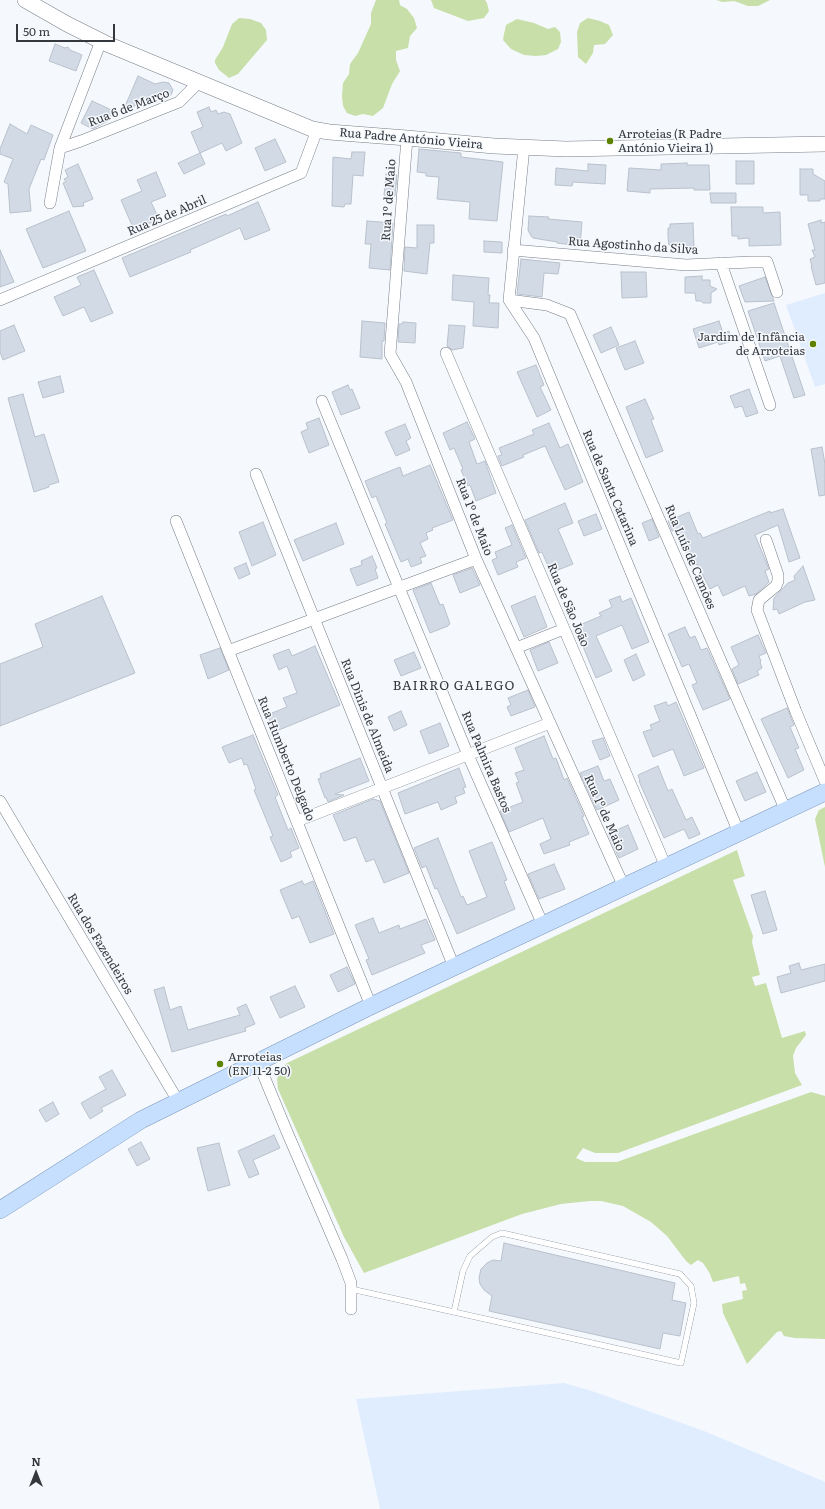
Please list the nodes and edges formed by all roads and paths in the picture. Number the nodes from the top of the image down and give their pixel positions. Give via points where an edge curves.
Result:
1 (26, 0) edge
2 (101, 41) junction
3 (199, 82) junction
4 (317, 130) junction
5 (407, 138) junction
6 (825, 144) edge
7 (524, 147) junction
8 (60, 148) junction
9 (50, 203) dead end
10 (513, 250) junction
11 (721, 263) junction
12 (777, 292) dead end
13 (0, 300) edge
14 (509, 300) junction
15 (446, 353) dead end
16 (322, 401) dead end
17 (770, 405) dead end
18 (256, 474) dead end
19 (176, 521) dead end
20 (766, 540) dead end
21 (476, 559) junction
22 (398, 586) junction
23 (314, 618) junction
24 (564, 629) junction
25 (516, 648) junction
26 (228, 651) junction
27 (550, 723) junction
28 (468, 755) junction
29 (825, 781) edge
30 (382, 788) junction
31 (825, 792) edge
32 (0, 801) edge
33 (786, 811) junction
34 (297, 821) junction
35 (739, 833) junction
36 (666, 867) junction
37 (624, 887) junction
38 (543, 925) junction
39 (454, 967) junction
40 (371, 1006) junction
41 (258, 1062) junction
42 (178, 1101) junction
43 (0, 1210) edge
44 (351, 1288) junction
45 (351, 1309) dead end
46 (454, 1312) junction

1 - 2 street, Rua Padre António Vieira
2 - 3 street, Rua Padre António Vieira
2 - 8 street, Rua 6 de Março
3 - 4 street, Rua Padre António Vieira
3 - 8 street, Rua 6 de Março via 179,102
4 - 5 street, Rua Padre António Vieira
4 - 13 street, Rua 25 de Abril via 301,173
5 - 7 street, Rua Padre António Vieira
5 - 21 street, Rua 1º de Maio via 390,354 406,382
6 - 7 street, Rua Padre António Vieira via 566,149
7 - 10 street
8 - 9 street, Rua 6 de Março
10 - 11 street, Rua Agostinho da Silva via 686,265
10 - 14 street
11 - 12 street, Rua Agostinho da Silva via 768,262
11 - 17 street
14 - 33 street, Rua Luís de Camões via 547,305 570,314
14 - 35 street, Rua de Santa Catarina via 534,338
15 - 24 street, Rua de São João
16 - 22 street, Rua Palmira Bastos
18 - 23 street, Rua Dinis de Almeida
19 - 26 street, Rua Humberto Delgado
20 - 29 street via 778,581 776,586 759,600 757,610
21 - 22 street
21 - 25 street, Rua 1º de Maio
22 - 23 street
22 - 28 street, Rua Palmira Bastos
23 - 26 street
23 - 30 street, Rua Dinis de Almeida
24 - 25 street
24 - 36 street, Rua de São João
25 - 27 street, Rua 1º de Maio
26 - 34 street, Rua Humberto Delgado
27 - 28 street
27 - 37 street, Rua 1º de Maio
28 - 30 street
28 - 38 street, Rua Palmira Bastos
30 - 34 street
30 - 39 street, Rua Dinis de Almeida
31 - 33 main road
32 - 42 street, Rua dos Fazendeiros
33 - 35 main road
34 - 40 street, Rua Humberto Delgado
35 - 36 main road
36 - 37 main road
37 - 38 main road
38 - 39 main road
39 - 40 main road
40 - 41 main road
41 - 42 main road
41 - 44 street via 342,1258
42 - 43 main road via 141,1120
44 - 45 street
44 - 46 lane
46 - 46 lane via 681,1363 694,1303 691,1286 680,1274 502,1233 492,1237 470,1256 463,1271

